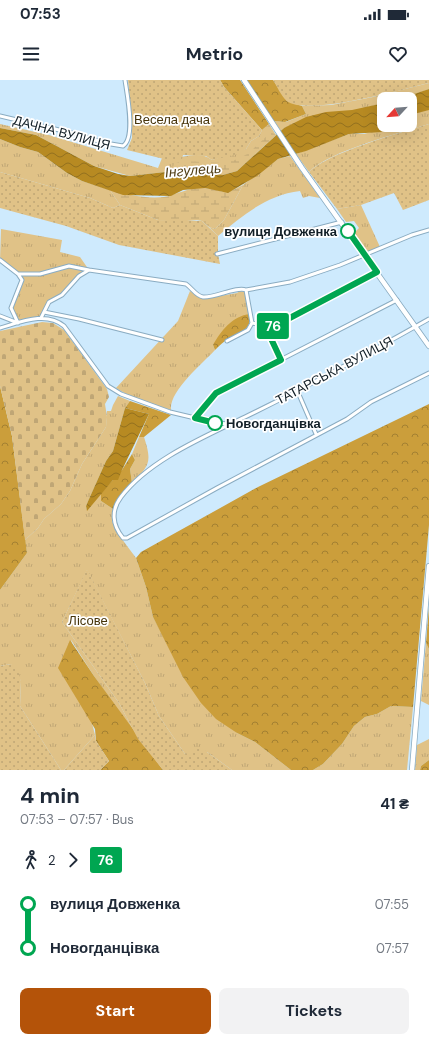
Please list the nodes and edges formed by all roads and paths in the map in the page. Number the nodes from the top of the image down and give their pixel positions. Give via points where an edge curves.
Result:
1 (125, 80) edge
2 (244, 80) edge
3 (0, 116) edge
4 (342, 222) junction
5 (429, 230) edge
6 (217, 254) dead end
7 (365, 255) junction
8 (0, 260) edge
9 (88, 270) junction
10 (377, 272) junction
11 (18, 274) junction
12 (246, 290) junction
13 (397, 300) junction
14 (44, 312) junction
15 (0, 316) edge
16 (41, 318) junction
17 (429, 319) edge
18 (18, 323) junction
19 (252, 323) junction
20 (416, 327) junction
21 (0, 328) edge
22 (267, 330) junction
23 (162, 340) dead end
24 (227, 341) dead end
25 (429, 346) edge
26 (281, 360) junction
27 (429, 373) edge
28 (297, 390) junction
29 (195, 418) junction
30 (230, 424) junction
31 (316, 434) junction
32 (429, 566) edge
33 (412, 768) edge

1 - 3 street, ДАЧНА ВУЛИЦЯ via 130,126 129,139 125,145 117,146
2 - 4 main road via 302,168
4 - 6 street
4 - 7 main road
5 - 7 street
7 - 10 main road
7 - 12 street via 290,282
8 - 11 street
9 - 11 street via 69,266 40,274
9 - 12 street via 186,284 196,294 204,297 228,294 243,288
9 - 14 street via 62,295 49,302
10 - 13 main road
10 - 22 street
11 - 18 street via 22,283 11,308
12 - 19 street
13 - 20 main road
13 - 26 street
14 - 16 street
14 - 23 street
15 - 18 street
16 - 18 street
16 - 29 street via 58,320 64,326 108,386 121,394 170,412
17 - 20 street, ТАТАРСЬКА ВУЛИЦЯ
18 - 21 street
19 - 22 street via 263,325
19 - 24 street via 248,330
20 - 25 main road
20 - 28 street, ТАТАРСЬКА ВУЛИЦЯ
22 - 26 street
26 - 29 street via 216,393
27 - 31 street via 371,402 347,419
28 - 30 street, ТАТАРСЬКА ВУЛИЦЯ
28 - 31 street
29 - 30 street
30 - 31 street, ТАТАРСЬКА ВУЛИЦЯ via 145,472 117,503 114,521 123,538
32 - 33 main road

